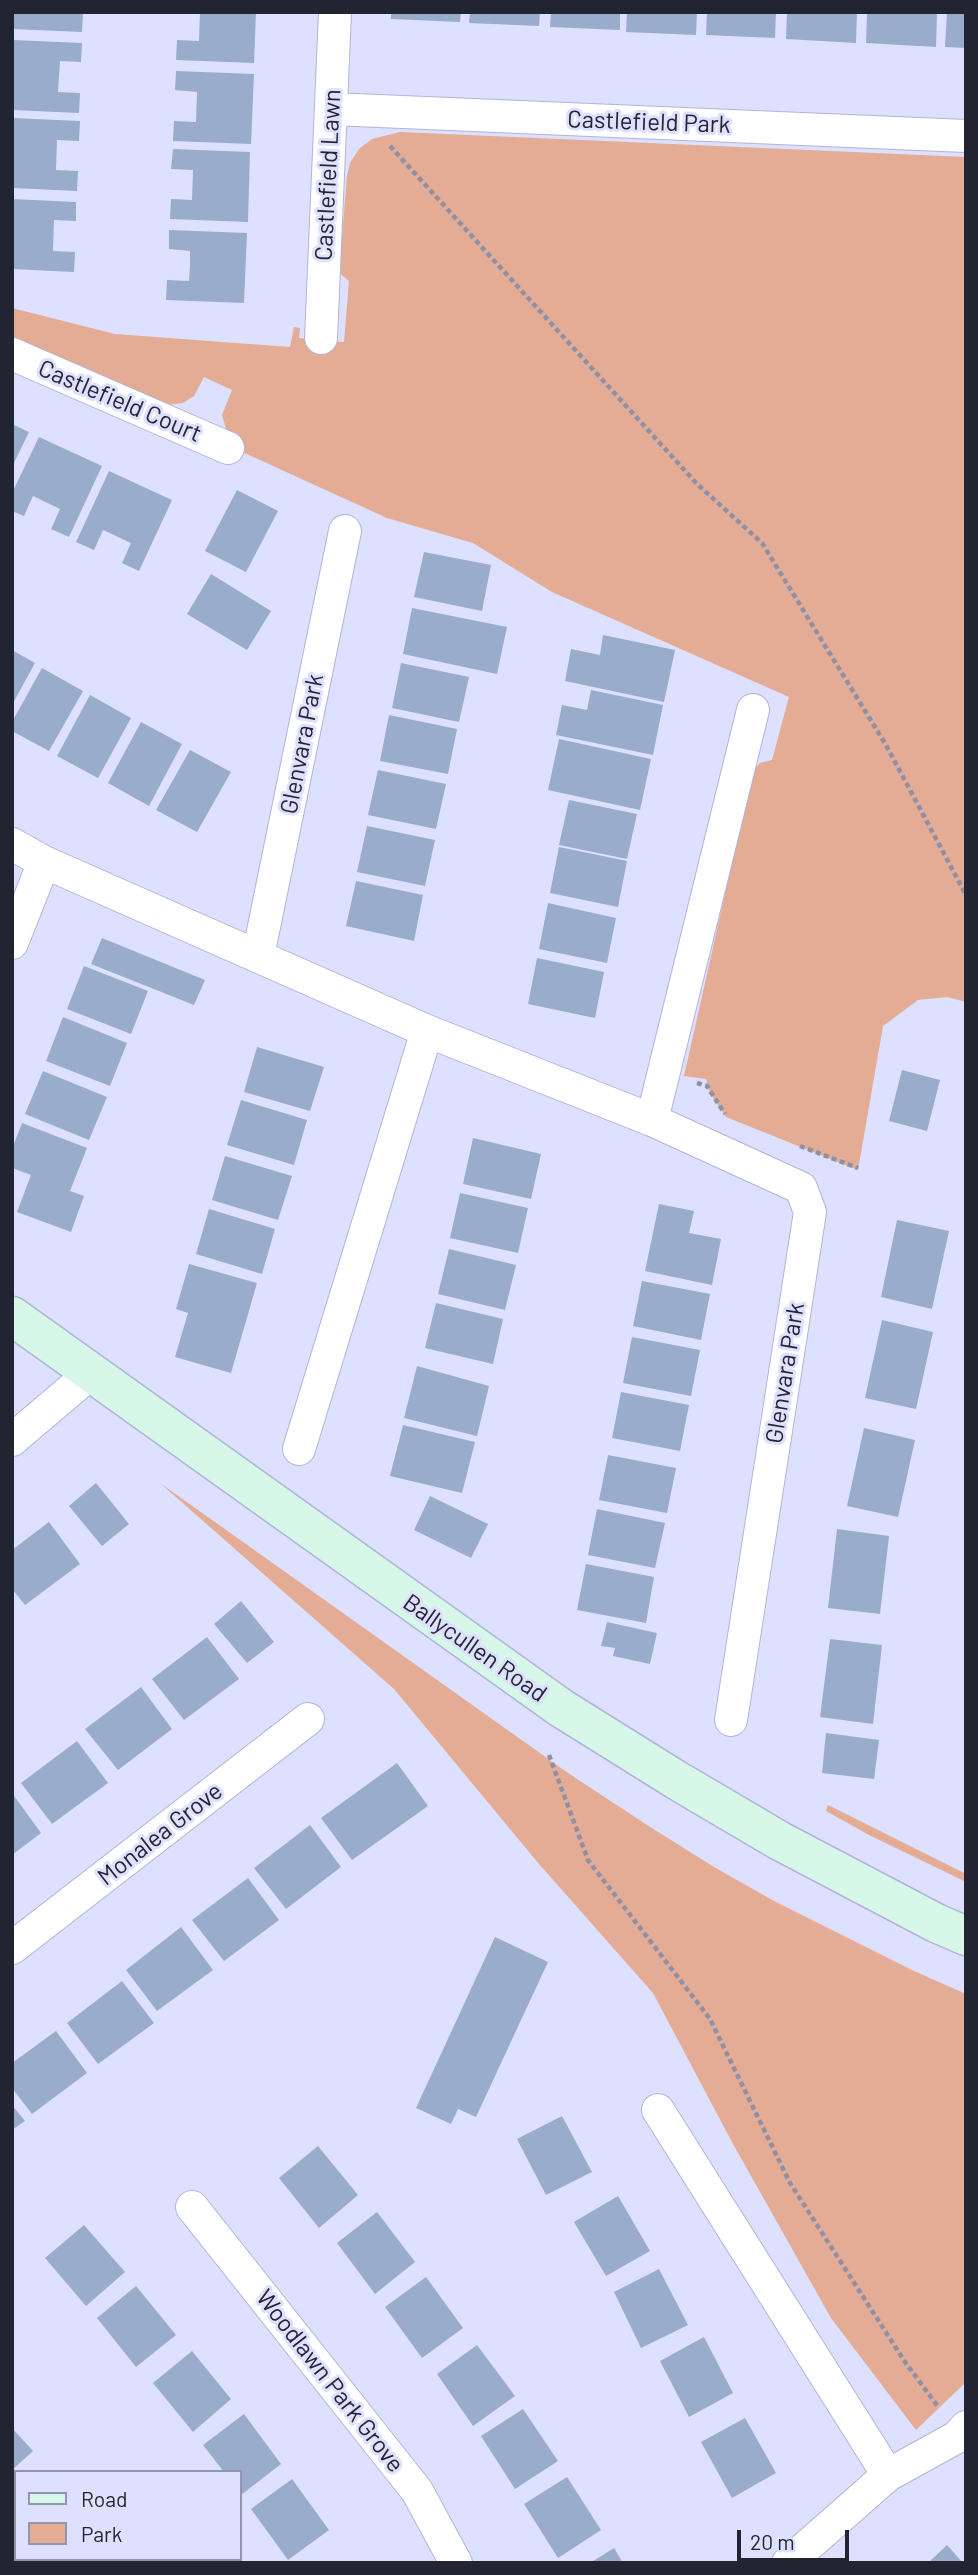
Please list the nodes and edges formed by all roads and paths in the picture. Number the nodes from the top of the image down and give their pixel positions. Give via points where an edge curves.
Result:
1 (335, 12) edge
2 (332, 109) junction
3 (966, 136) edge
4 (389, 146) dead end
5 (321, 338) dead end
6 (12, 354) edge
7 (228, 447) dead end
8 (345, 531) dead end
9 (752, 710) dead end
10 (12, 844) edge
11 (44, 862) junction
12 (966, 895) edge
13 (12, 943) edge
14 (258, 956) junction
15 (427, 1031) junction
16 (691, 1081) dead end
17 (729, 1119) dead end
18 (652, 1120) junction
19 (793, 1143) dead end
20 (858, 1168) dead end
21 (12, 1315) edge
22 (92, 1372) junction
23 (12, 1440) edge
24 (299, 1449) dead end
25 (308, 1719) dead end
26 (731, 1720) dead end
27 (549, 1755) dead end
28 (966, 1936) edge
29 (12, 1948) edge
30 (658, 2110) dead end
31 (192, 2207) dead end
32 (955, 2421) edge
33 (888, 2475) junction
34 (456, 2563) edge
35 (788, 2563) edge

1 - 2 street, Castlefield Lawn
2 - 3 street, Castlefield Park
2 - 5 street, Castlefield Lawn
4 - 12 path via 697,484 762,543 886,744
6 - 7 street, Castlefield Court
8 - 14 street, Glenvara Park
9 - 18 street
10 - 11 street, Glenvara Park
11 - 13 street
11 - 14 street, Glenvara Park
14 - 15 street, Glenvara Park
15 - 18 street, Glenvara Park
15 - 24 street
16 - 17 path via 707,1086
18 - 26 street, Glenvara Park via 801,1188 810,1212
19 - 20 path
21 - 22 street, Ballycullen Road
22 - 23 street
22 - 28 street, Ballycullen Road via 561,1708 780,1841
25 - 29 street, Monalea Grove
27 - 32 path via 588,1860 710,2019 790,2183 905,2362
30 - 33 street
31 - 34 street, Woodlawn Park Grove via 417,2491
32 - 33 street via 957,2437
33 - 35 street

